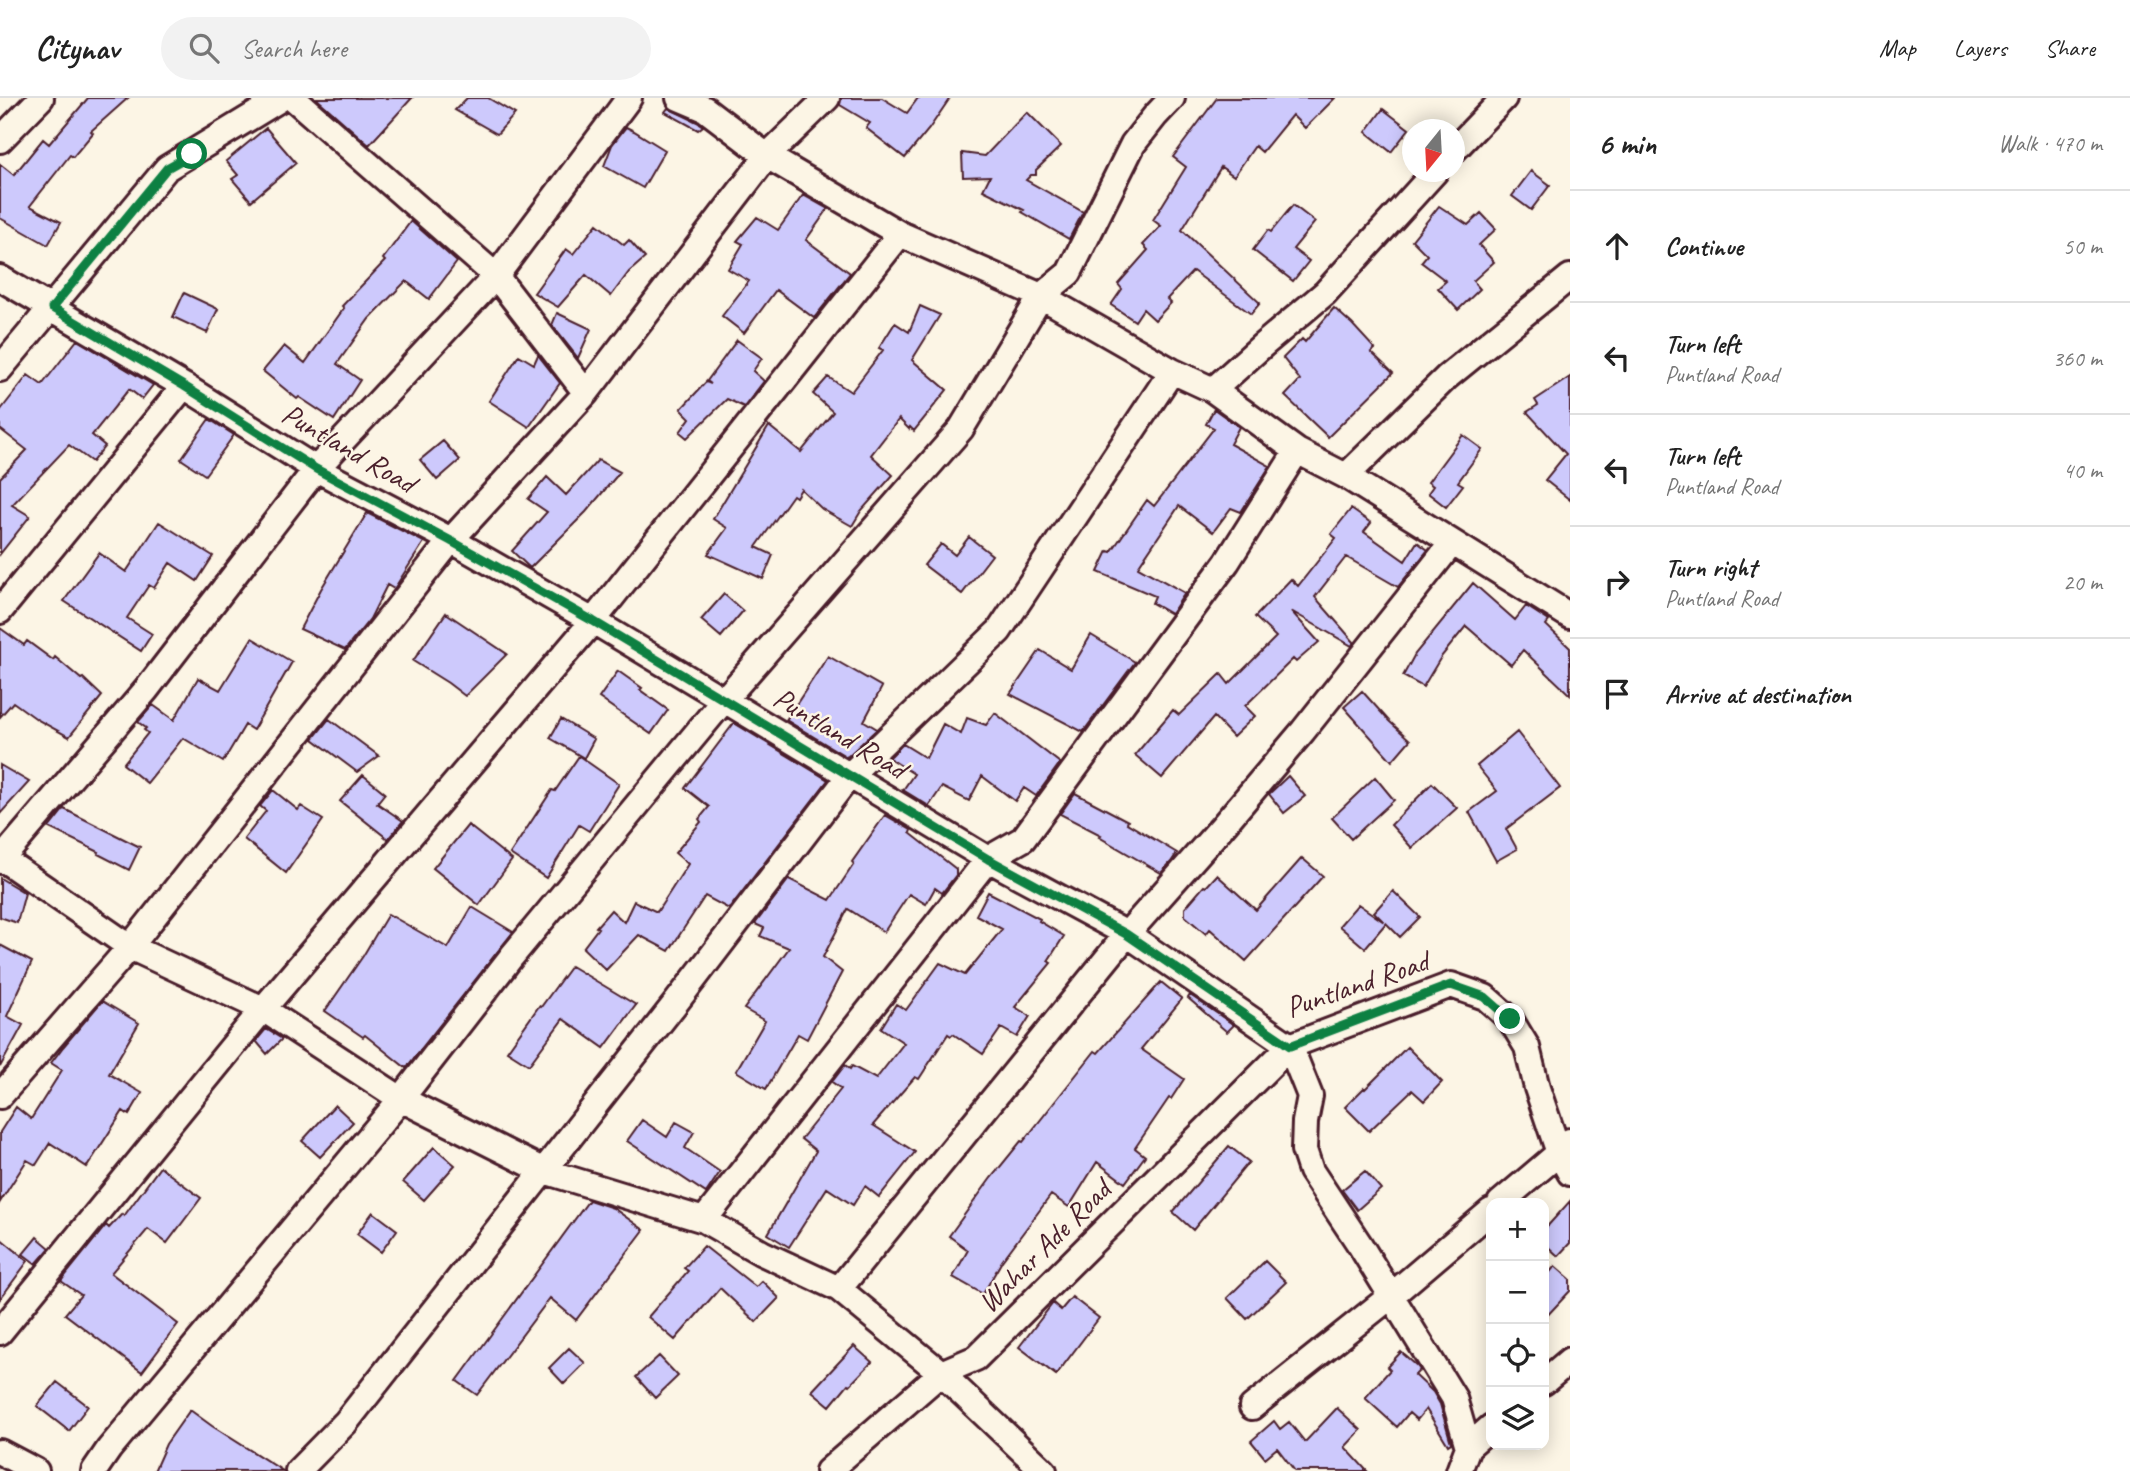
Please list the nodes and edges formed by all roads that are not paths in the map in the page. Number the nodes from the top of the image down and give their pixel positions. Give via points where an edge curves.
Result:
1 (41, 98) edge
2 (282, 98) edge
3 (293, 98) edge
4 (629, 98) edge
5 (679, 98) edge
6 (827, 98) edge
7 (1172, 98) edge
8 (1504, 98) edge
9 (1465, 139) edge
10 (0, 140) edge
11 (767, 156) junction
12 (1425, 182) edge
13 (900, 233) junction
14 (496, 276) junction
15 (1570, 277) edge
16 (0, 278) edge
17 (1041, 296) junction
18 (52, 308) junction
19 (0, 369) edge
20 (1172, 371) junction
21 (184, 386) junction
22 (1213, 390) junction
23 (586, 393) junction
24 (1297, 451) junction
25 (316, 469) junction
26 (1346, 476) junction
27 (451, 541) junction
28 (1451, 543) junction
29 (0, 611) edge
30 (1570, 616) edge
31 (593, 621) junction
32 (724, 700) junction
33 (850, 775) junction
34 (1, 859) edge
35 (988, 859) junction
36 (1126, 934) junction
37 (130, 947) junction
38 (263, 1009) junction
39 (1290, 1046) junction
40 (0, 1096) edge
41 (401, 1099) junction
42 (1566, 1155) edge
43 (544, 1171) junction
44 (1507, 1198) edge
45 (1486, 1215) edge
46 (704, 1220) junction
47 (839, 1289) junction
48 (1391, 1296) junction
49 (0, 1332) edge
50 (1570, 1360) edge
51 (940, 1373) junction
52 (1549, 1378) edge
53 (1252, 1407) dead end
54 (1486, 1431) edge
55 (1468, 1447) junction
56 (0, 1452) edge
57 (36, 1471) edge
58 (94, 1471) edge
59 (298, 1471) edge
60 (828, 1471) edge
61 (1044, 1471) edge
62 (1459, 1471) edge

1 - 10 street
2 - 18 street via 167,168
3 - 14 street
4 - 14 street
5 - 11 street via 705,109
6 - 11 street
7 - 17 street via 1133,144 1069,273
8 - 9 street
11 - 13 street
11 - 23 street
12 - 22 street via 1325,293
13 - 17 street
13 - 31 street
14 - 23 street
14 - 25 street
15 - 26 street via 1447,377
16 - 18 street, Puntland Road
17 - 20 street
17 - 32 street via 961,429
18 - 19 street
18 - 21 street, Puntland Road
20 - 22 street
20 - 33 street via 999,631
21 - 25 street, Puntland Road
21 - 29 street
22 - 24 street
23 - 27 street
24 - 26 street
24 - 35 street via 1227,562 1023,839
25 - 27 street, Puntland Road
25 - 34 street via 146,690
26 - 28 street
27 - 31 street, Puntland Road
27 - 37 street
28 - 30 street
28 - 36 street via 1303,731
31 - 32 street, Puntland Road
31 - 38 street
32 - 33 street, Puntland Road
32 - 41 street via 512,956
33 - 35 street, Puntland Road
33 - 43 street
34 - 37 street
35 - 36 street, Puntland Road
35 - 46 street
36 - 39 street, Puntland Road
36 - 47 street
37 - 38 street
37 - 40 street
38 - 41 street
38 - 49 street
39 - 42 street, Puntland Road via 1451,985 1485,997 1510,1019 1527,1047 1537,1088
39 - 48 street via 1310,1096 1304,1150 1311,1171
39 - 51 street, Wahar Ade Road via 976,1358
41 - 43 street
41 - 58 street
42 - 44 street
43 - 46 street
43 - 59 street via 346,1422
45 - 48 street
46 - 47 street via 762,1254
47 - 51 street
48 - 53 street
48 - 55 street via 1454,1398
50 - 52 street
51 - 60 street, Wahar Ade Road
51 - 61 street
54 - 55 street
55 - 62 street
56 - 57 street

